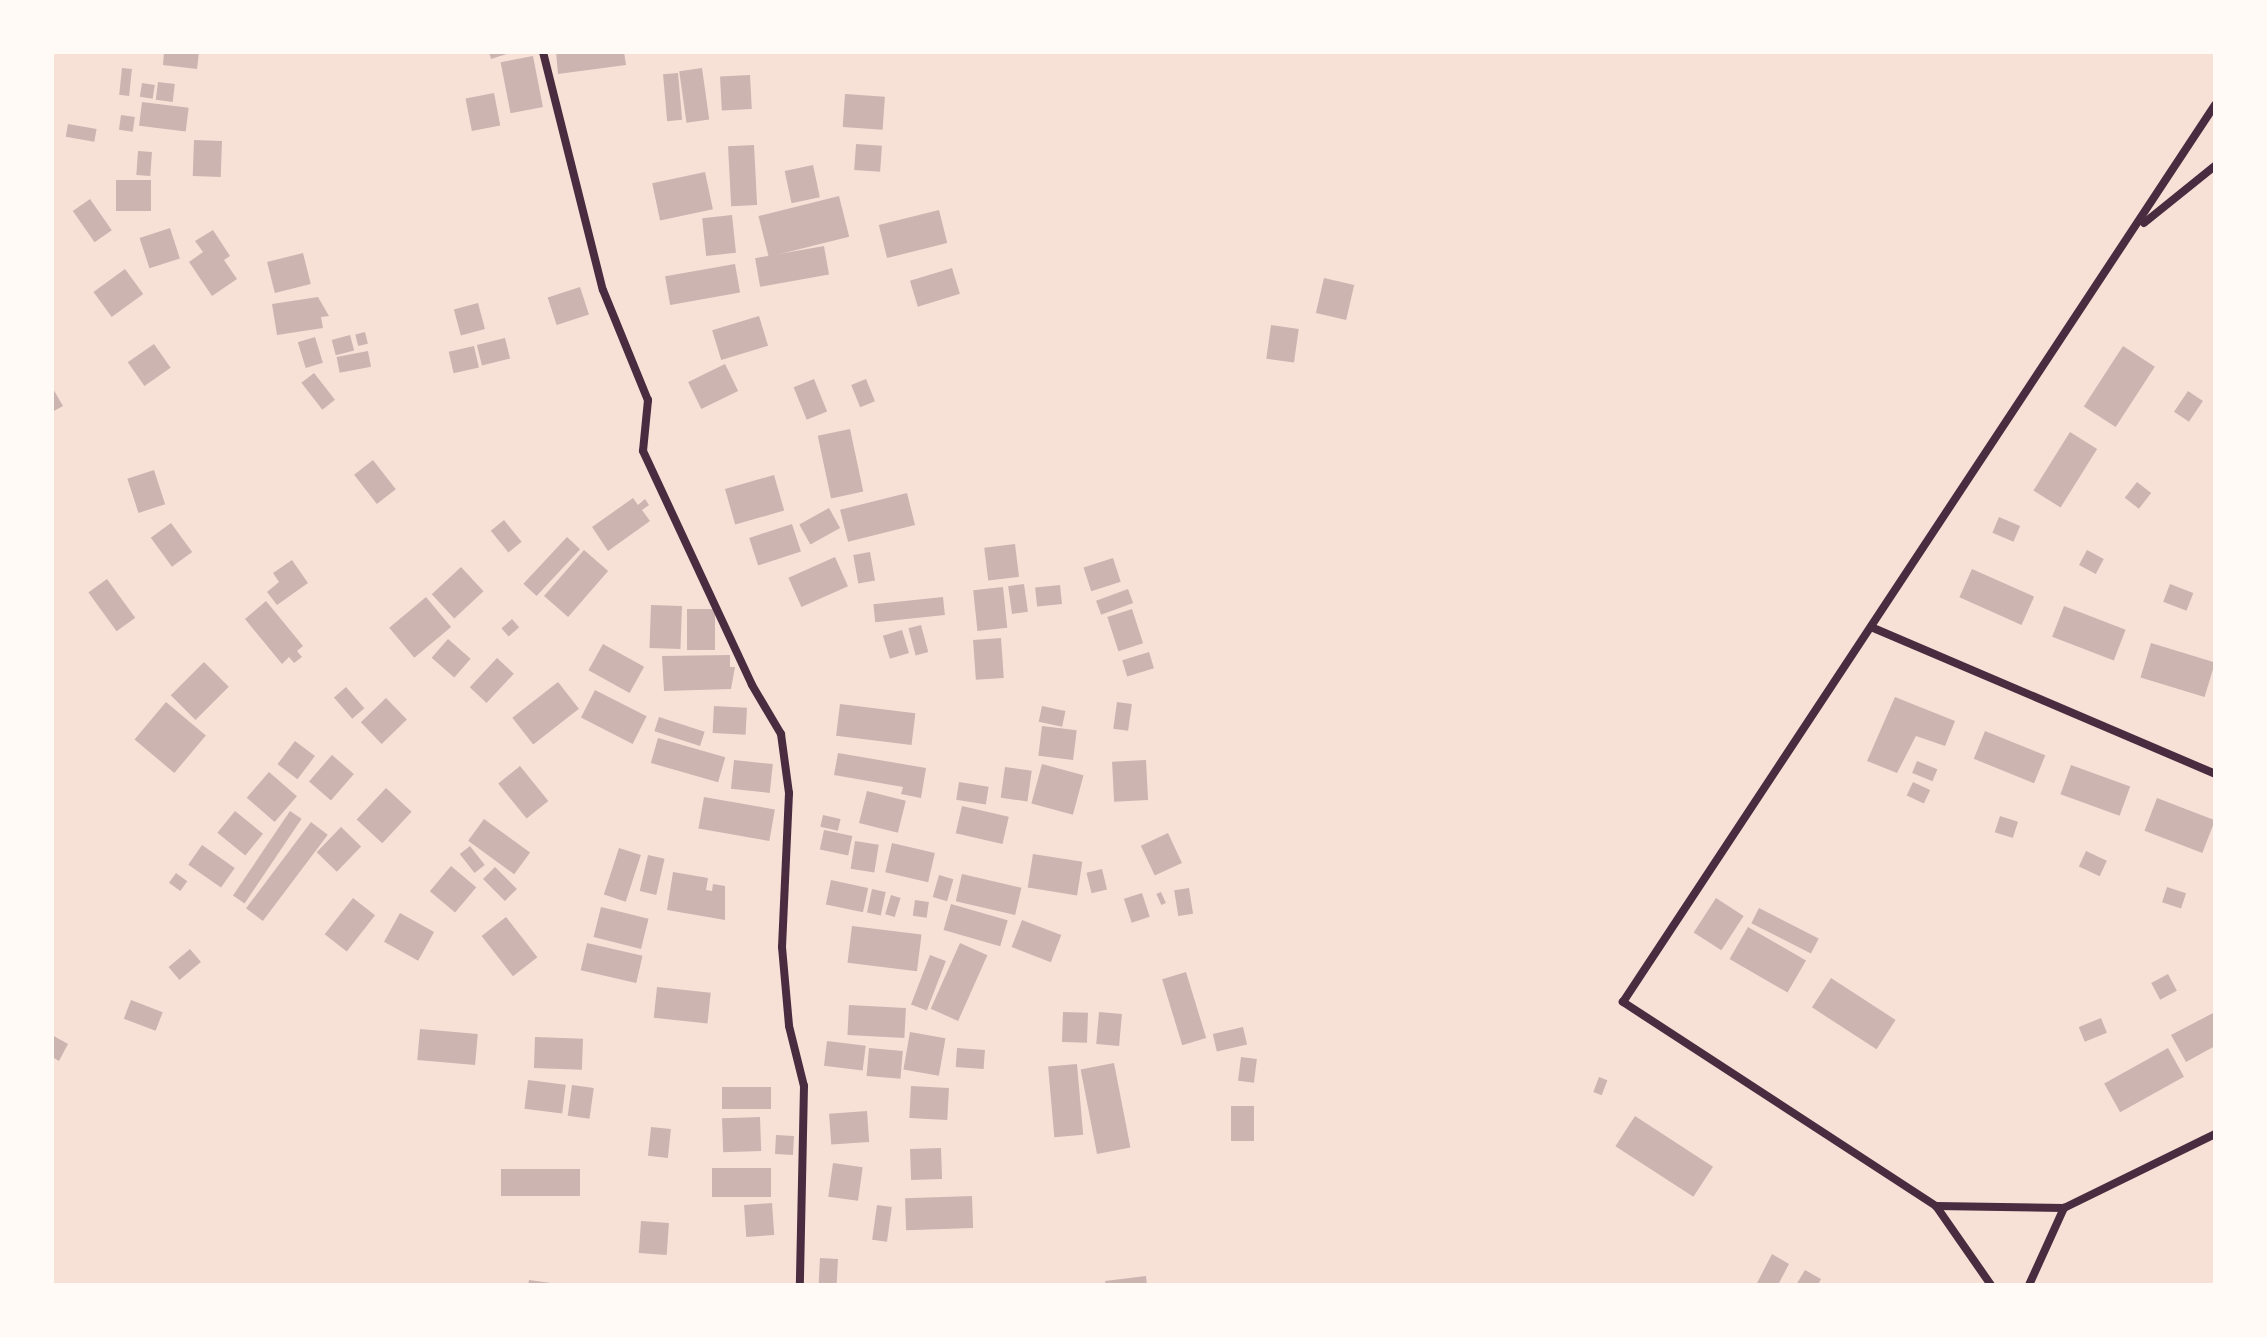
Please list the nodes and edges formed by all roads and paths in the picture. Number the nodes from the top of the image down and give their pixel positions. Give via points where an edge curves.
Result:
1 (543, 52) edge
2 (2215, 105) edge
3 (2215, 166) edge
4 (2139, 227) junction
5 (1871, 627) junction
6 (2215, 774) edge
7 (2215, 1134) edge
8 (1936, 1206) junction
9 (2064, 1208) junction
10 (800, 1285) edge
11 (1991, 1285) edge
12 (2029, 1285) edge

1 - 10 street via 603,290 648,400 643,451 752,685 781,734 789,793 782,947 789,1026 804,1086
2 - 4 street
3 - 4 street
4 - 5 street
5 - 6 street
5 - 8 street via 1623,1002
7 - 9 street
8 - 9 street
8 - 11 street
9 - 12 street

